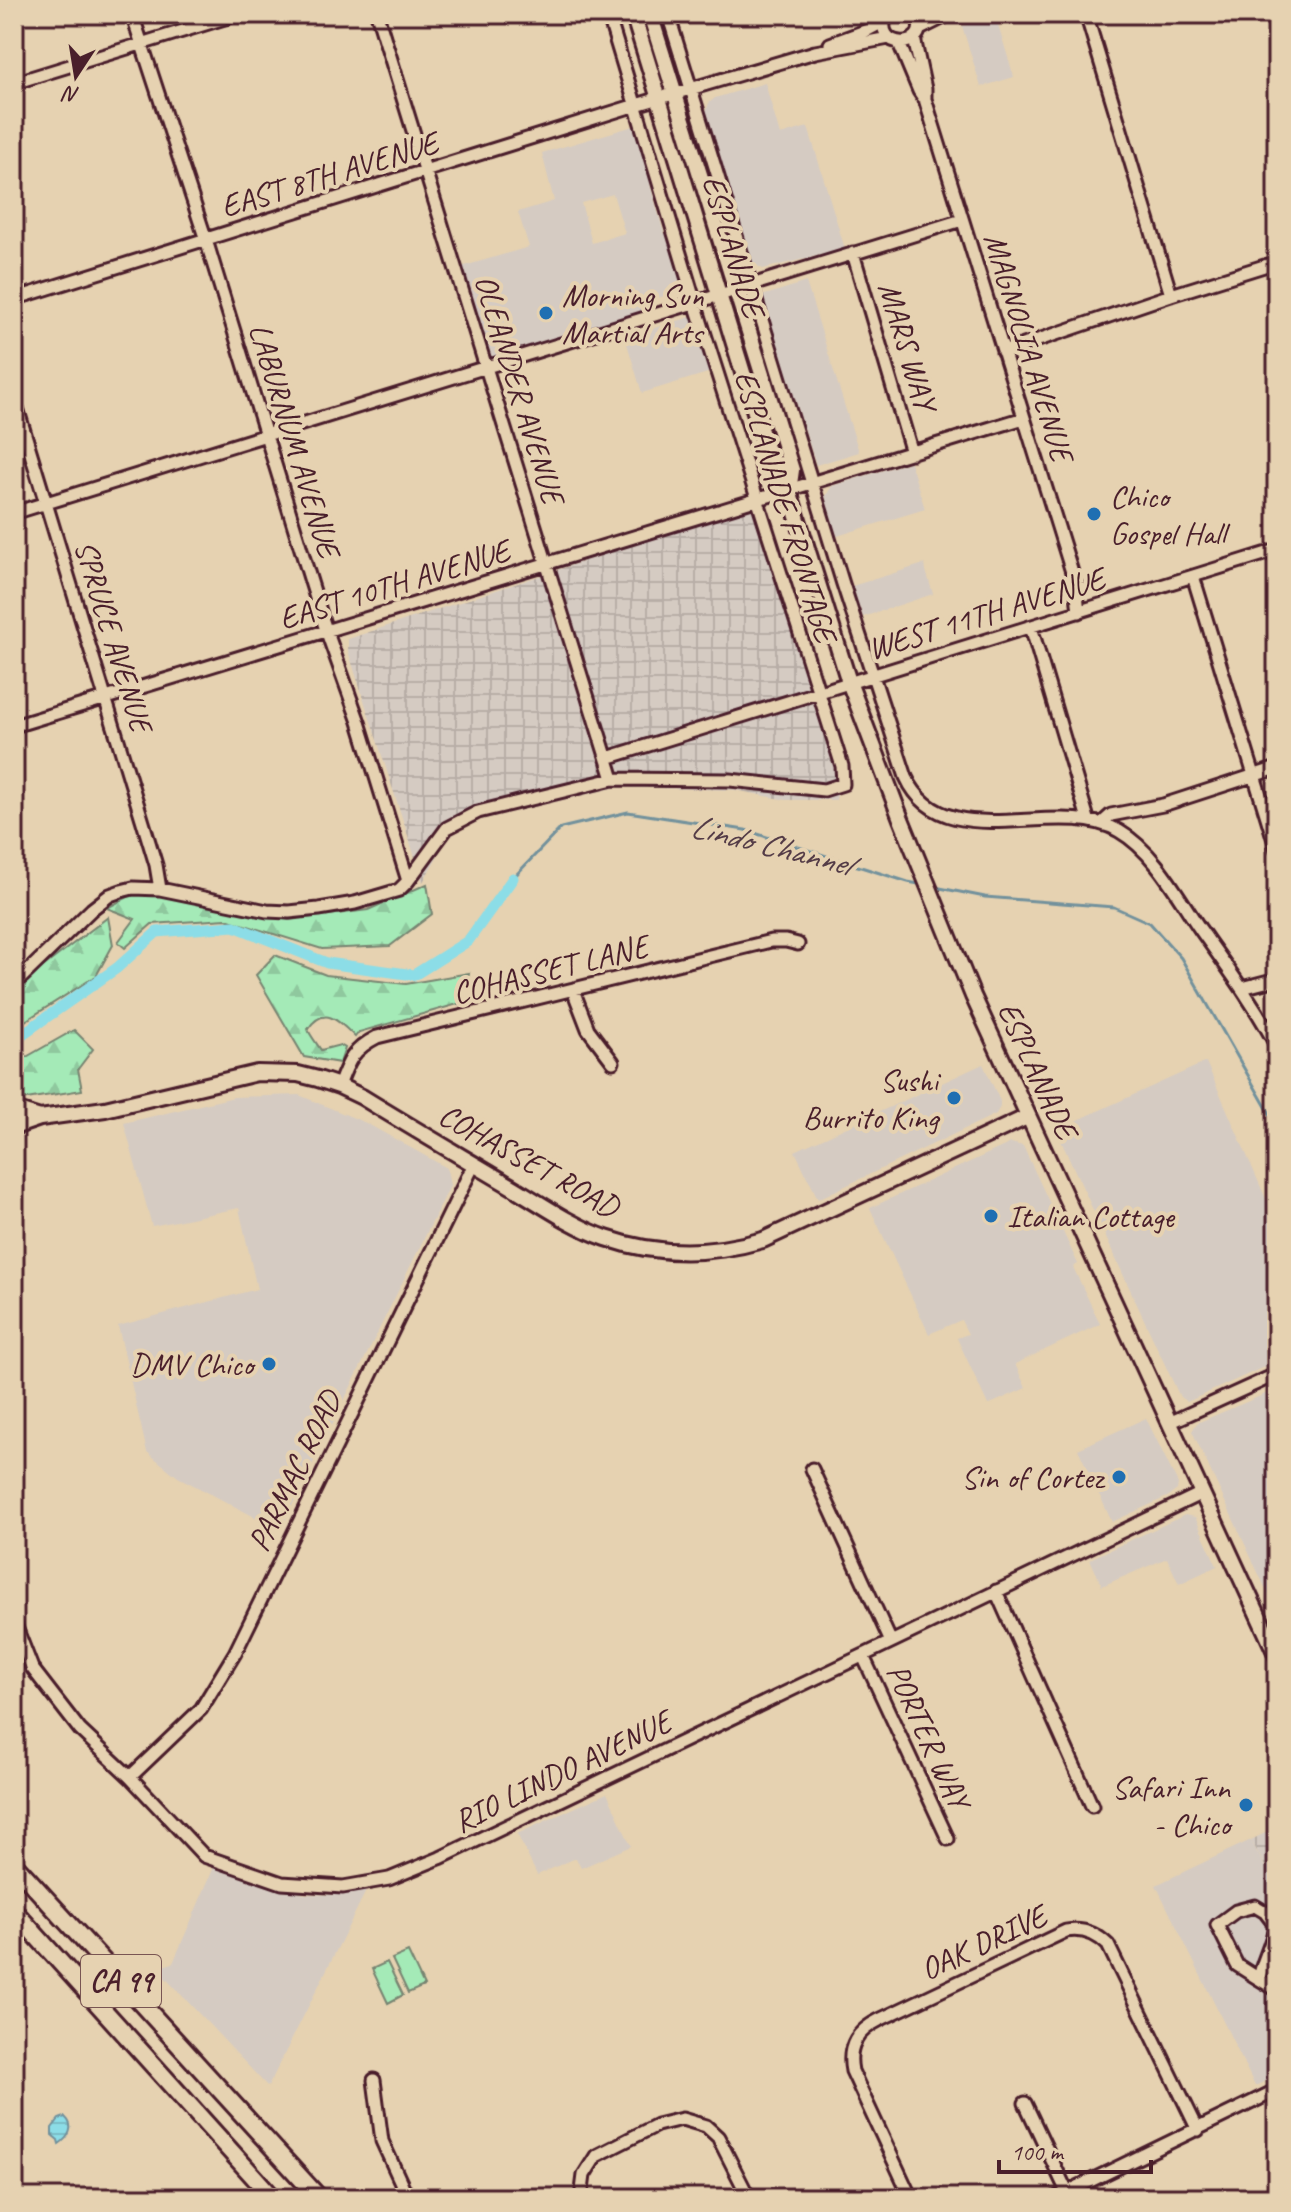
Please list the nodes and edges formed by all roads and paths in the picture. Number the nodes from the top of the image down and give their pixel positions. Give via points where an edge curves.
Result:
1 (132, 14) edge
2 (238, 14) edge
3 (377, 14) edge
4 (608, 14) edge
5 (633, 14) edge
6 (650, 14) edge
7 (668, 14) edge
8 (916, 14) edge
9 (950, 14) edge
10 (1086, 14) edge
11 (885, 18) edge
12 (917, 34) junction
13 (894, 40) junction
14 (141, 44) junction
15 (815, 52) junction
16 (14, 83) edge
17 (692, 89) junction
18 (667, 96) junction
19 (925, 99) junction
20 (636, 105) junction
21 (426, 171) junction
22 (962, 220) junction
23 (206, 240) junction
24 (853, 253) junction
25 (1277, 262) edge
26 (752, 286) junction
27 (735, 291) junction
28 (1171, 295) junction
29 (720, 296) junction
30 (14, 299) edge
31 (695, 303) junction
32 (1003, 352) junction
33 (485, 368) junction
34 (14, 398) edge
35 (1024, 418) junction
36 (265, 436) junction
37 (912, 453) junction
38 (814, 483) junction
39 (789, 491) junction
40 (757, 500) junction
41 (47, 503) junction
42 (14, 513) edge
43 (1277, 550) edge
44 (547, 564) junction
45 (1193, 576) junction
46 (1079, 612) junction
47 (1031, 627) junction
48 (327, 632) junction
49 (873, 675) junction
50 (849, 682) junction
51 (818, 692) junction
52 (106, 699) junction
53 (14, 726) edge
54 (607, 758) junction
55 (1277, 768) edge
56 (1254, 775) junction
57 (613, 779) junction
58 (1088, 819) junction
59 (1102, 823) junction
60 (1277, 850) edge
61 (408, 881) junction
62 (160, 889) junction
63 (798, 944) dead end
64 (1277, 979) edge
65 (14, 981) edge
66 (1242, 988) junction
67 (573, 990) junction
68 (1277, 1047) edge
69 (613, 1062) dead end
70 (339, 1086) junction
71 (14, 1113) edge
72 (1027, 1117) junction
73 (40, 1118) junction
74 (14, 1127) edge
75 (474, 1164) junction
76 (1277, 1374) edge
77 (1169, 1423) junction
78 (812, 1469) dead end
79 (1202, 1493) junction
80 (996, 1591) junction
81 (14, 1622) edge
82 (891, 1642) junction
83 (863, 1656) junction
84 (1277, 1656) edge
85 (130, 1777) junction
86 (1092, 1806) dead end
87 (948, 1839) dead end
88 (14, 1864) edge
89 (14, 1911) edge
90 (1259, 1979) junction
91 (1277, 1990) edge
92 (374, 2080) dead end
93 (1277, 2090) edge
94 (1025, 2103) dead end
95 (1198, 2130) junction
96 (268, 2192) edge
97 (1067, 2192) junction
98 (319, 2198) edge
99 (408, 2198) edge
100 (581, 2198) edge
101 (749, 2198) edge
102 (911, 2198) edge
103 (1055, 2198) edge

1 - 14 street, LABURNUM AVENUE
2 - 14 street
3 - 21 street, OLEANDER AVENUE
4 - 20 street, ESPLANADE FRONTAGE
5 - 18 main road, ESPLANADE
6 - 18 main road, ESPLANADE
7 - 17 street, ESPLANADE FRONTAGE
8 - 12 street, MAGNOLIA AVENUE
9 - 12 street
10 - 28 street
11 - 13 street, MAGNOLIA AVENUE via 886,34
11 - 15 street
12 - 13 street via 905,43
12 - 19 street, MAGNOLIA AVENUE
13 - 15 street
13 - 19 street, MAGNOLIA AVENUE
14 - 16 street
14 - 23 street, LABURNUM AVENUE
15 - 17 street, EAST 8TH AVENUE
17 - 18 street, EAST 8TH AVENUE
17 - 26 street, ESPLANADE FRONTAGE
18 - 20 street, EAST 8TH AVENUE
18 - 27 main road, ESPLANADE
18 - 29 main road, ESPLANADE
19 - 22 street, MAGNOLIA AVENUE
20 - 21 street, EAST 8TH AVENUE
20 - 31 street, ESPLANADE FRONTAGE
21 - 23 street, EAST 8TH AVENUE
21 - 33 street, OLEANDER AVENUE
22 - 24 street
22 - 32 street, MAGNOLIA AVENUE
23 - 30 street, EAST 8TH AVENUE
23 - 36 street, LABURNUM AVENUE
24 - 26 street
24 - 37 street, MARS WAY
25 - 28 street
26 - 27 street
26 - 38 street, ESPLANADE FRONTAGE
27 - 29 street
27 - 39 main road, ESPLANADE via 792,470
28 - 32 street
29 - 31 street
29 - 39 main road, ESPLANADE via 774,474
31 - 33 street
31 - 40 street, ESPLANADE FRONTAGE
32 - 35 street, MAGNOLIA AVENUE
33 - 36 street
33 - 44 street, OLEANDER AVENUE
34 - 41 street, SPRUCE AVENUE
35 - 37 street, EAST 10TH AVENUE
35 - 46 street, MAGNOLIA AVENUE via 1076,585
36 - 41 street
36 - 48 street, LABURNUM AVENUE
37 - 38 street, EAST 10TH AVENUE
38 - 39 street, EAST 10TH AVENUE
38 - 49 street, ESPLANADE FRONTAGE
39 - 40 street, EAST 10TH AVENUE
39 - 50 main road, ESPLANADE
40 - 44 street, EAST 10TH AVENUE
40 - 51 street, ESPLANADE FRONTAGE
41 - 42 street
41 - 52 street, SPRUCE AVENUE
43 - 45 street, WEST 11TH AVENUE
44 - 48 street, EAST 10TH AVENUE
44 - 54 street, OLEANDER AVENUE
45 - 46 street, WEST 11TH AVENUE
45 - 56 street
46 - 47 street, WEST 11TH AVENUE
47 - 49 street, WEST 11TH AVENUE
47 - 58 street
48 - 52 street, EAST 10TH AVENUE
48 - 61 street, LABURNUM AVENUE
49 - 50 street, WEST 11TH AVENUE
49 - 58 street, ESPLANADE FRONTAGE via 906,777 926,805 978,820
50 - 51 street, WEST 11TH AVENUE
50 - 72 main road, ESPLANADE
51 - 54 street, WEST 11TH AVENUE
51 - 57 street, ESPLANADE FRONTAGE via 843,784 824,790 730,780
52 - 53 street, EAST 10TH AVENUE
52 - 62 street, SPRUCE AVENUE
54 - 57 street, OLEANDER AVENUE
55 - 56 street
56 - 59 street via 1163,805 1111,815
56 - 60 street
57 - 61 street via 478,812 447,828
58 - 59 street, ESPLANADE FRONTAGE
59 - 66 street, ESPLANADE FRONTAGE via 1129,837 1153,861
61 - 62 street via 387,895 289,912
62 - 65 street via 133,888 110,895
63 - 67 street, COHASSET LANE via 771,941
64 - 66 street
66 - 68 street, ESPLANADE FRONTAGE
67 - 69 street via 588,1029
67 - 70 street, COHASSET LANE via 377,1037 355,1051
70 - 73 main road, COHASSET ROAD via 298,1074 257,1073 105,1109
70 - 75 main road, COHASSET ROAD
71 - 73 main road, COHASSET ROAD
72 - 75 main road, COHASSET ROAD via 763,1240 703,1252 658,1250 604,1237
72 - 77 main road, ESPLANADE
73 - 74 main road, COHASSET ROAD
75 - 85 street, PARMAC ROAD via 235,1653 201,1709
76 - 77 street
77 - 79 main road, ESPLANADE
78 - 82 street, PORTER WAY
79 - 80 street, RIO LINDO AVENUE
79 - 84 main road, ESPLANADE
80 - 82 street, RIO LINDO AVENUE
80 - 86 street
81 - 85 street, RIO LINDO AVENUE via 32,1668 80,1730
82 - 83 street, RIO LINDO AVENUE
83 - 85 street, RIO LINDO AVENUE via 430,1863 364,1884 282,1883 204,1856
83 - 87 street, PORTER WAY
88 - 98 highway, CA 99
89 - 96 highway, CA 99
90 - 90 street via 1275,1925 1255,1906 1236,1911 1217,1925 1237,1965
90 - 91 street
92 - 99 street via 382,2141
93 - 95 street
94 - 97 street
95 - 97 street
95 - 102 street, OAK DRIVE via 1108,1945 1089,1932 1066,1931 870,2024 855,2038 852,2071
97 - 103 street
100 - 101 street via 584,2175 596,2156 657,2125 682,2119 706,2126 718,2137

